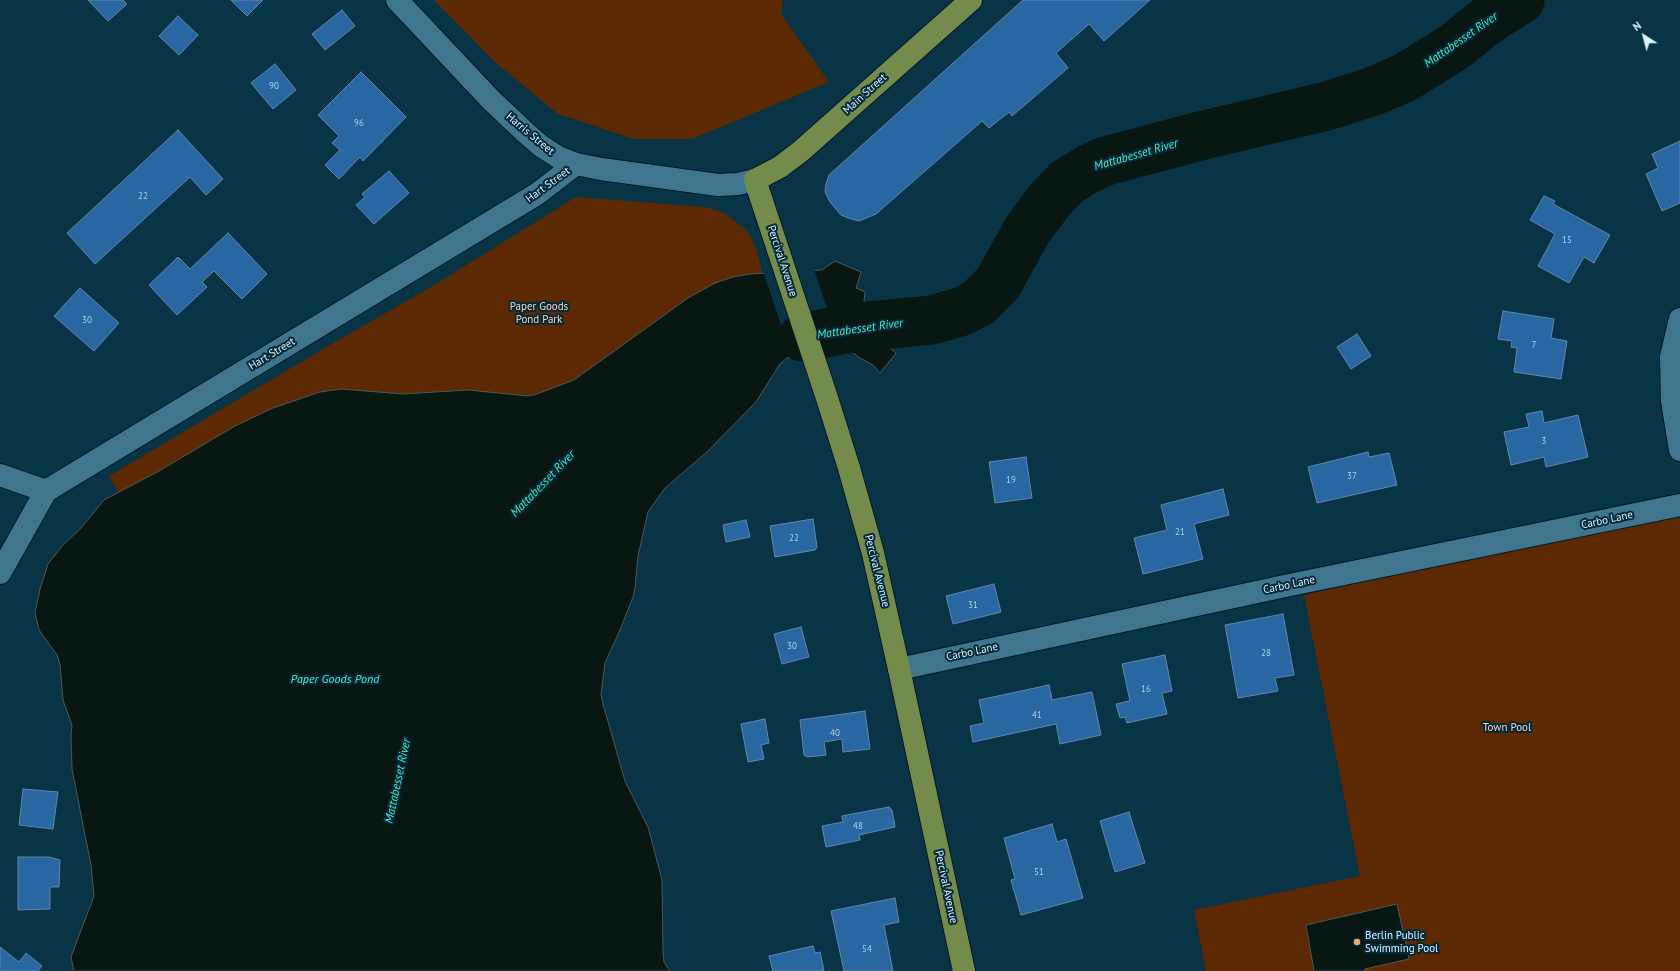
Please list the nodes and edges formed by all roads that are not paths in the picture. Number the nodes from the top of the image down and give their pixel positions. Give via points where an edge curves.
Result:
1 (397, 0) edge
2 (971, 0) edge
3 (576, 164) junction
4 (755, 180) junction
5 (1680, 319) edge
6 (1680, 450) edge
7 (0, 475) edge
8 (46, 491) junction
9 (1680, 504) edge
10 (0, 573) edge
11 (900, 669) junction
12 (964, 971) edge

1 - 3 street, Harris Street via 491,100 526,133 549,152
2 - 4 main road, Main Street via 801,151 780,167
3 - 4 street, Harris Street via 718,185
3 - 8 street, Hart Street via 537,194
4 - 11 main road, Percival Avenue via 863,514
5 - 6 street via 1671,357 1672,401
7 - 8 street
8 - 10 street, Hart Street
9 - 11 street, Carbo Lane
11 - 12 main road, Percival Avenue

